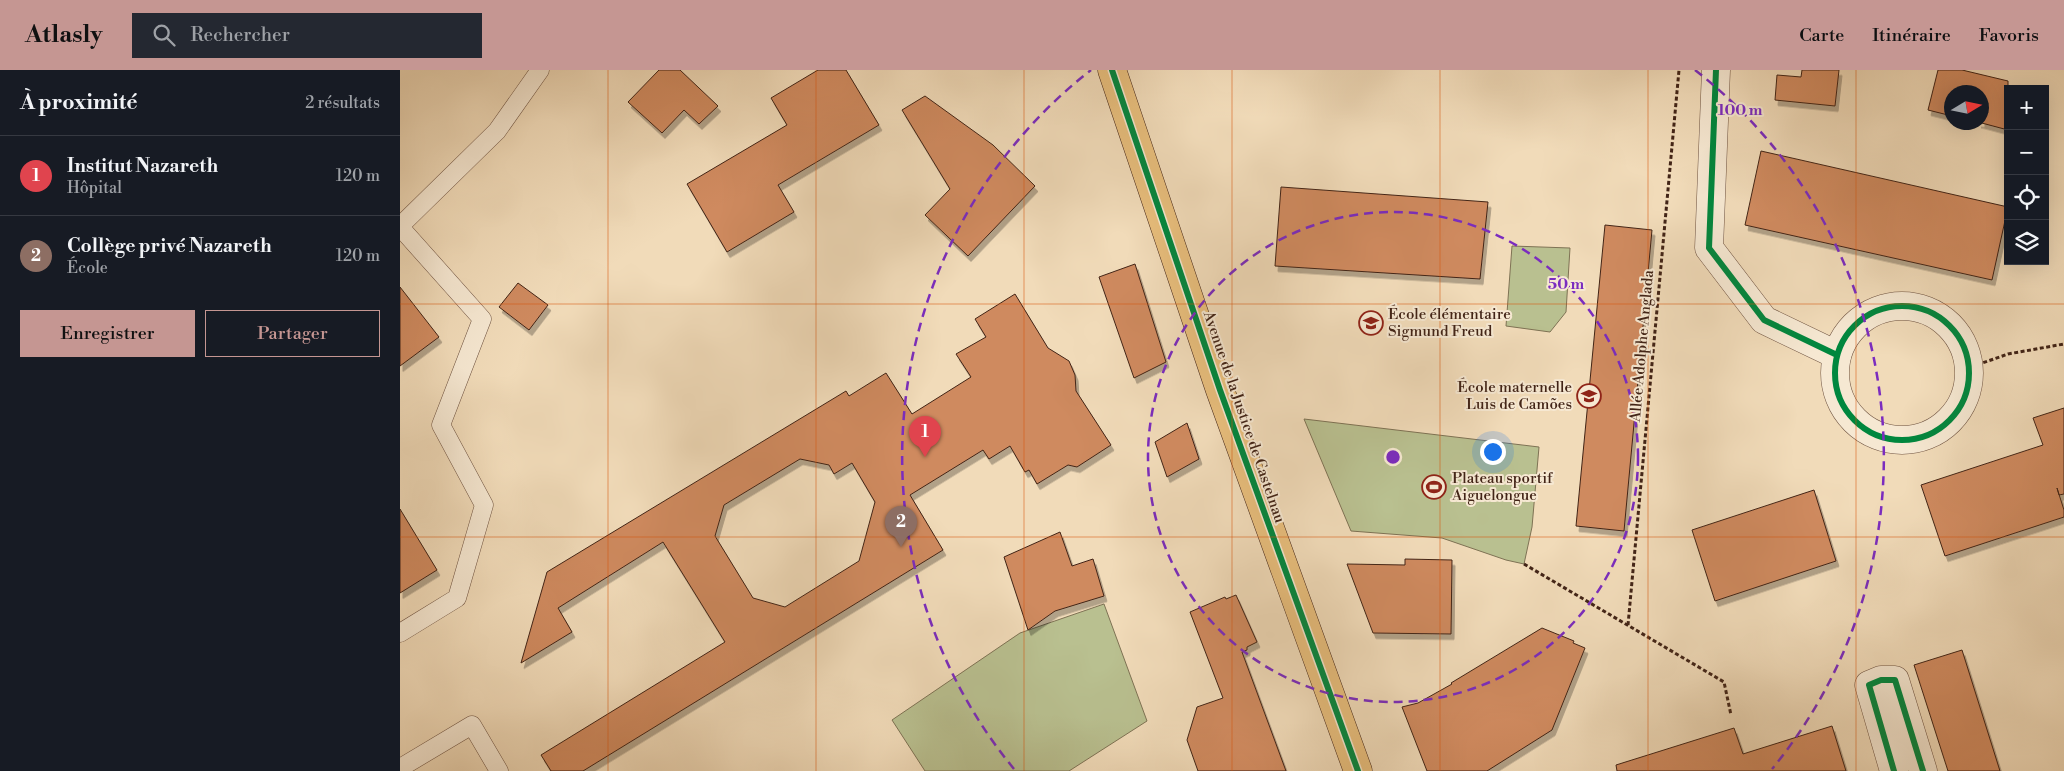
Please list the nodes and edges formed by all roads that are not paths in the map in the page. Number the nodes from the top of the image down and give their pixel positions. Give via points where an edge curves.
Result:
1 (540, 70) edge
2 (1112, 70) edge
3 (1716, 70) edge
4 (400, 226) edge
5 (1837, 355) junction
6 (400, 633) edge
7 (400, 768) edge
8 (499, 771) edge
9 (1358, 771) edge
10 (1894, 771) edge
11 (1923, 771) edge

1 - 4 lane via 497,131
2 - 9 main road, Avenue de la Justice de Castelnau via 1220,390
3 - 5 street via 1709,248 1764,320
4 - 6 lane via 482,319 441,426 484,505 457,598
5 - 5 street via 1848,330 1869,313 1895,305 1922,307 1946,320 1963,341 1971,367 1965,400 1944,427 1913,441 1880,438 1851,418 1847,411 1836,389
7 - 8 lane via 472,725
10 - 11 street via 1869,685 1881,680 1895,680

